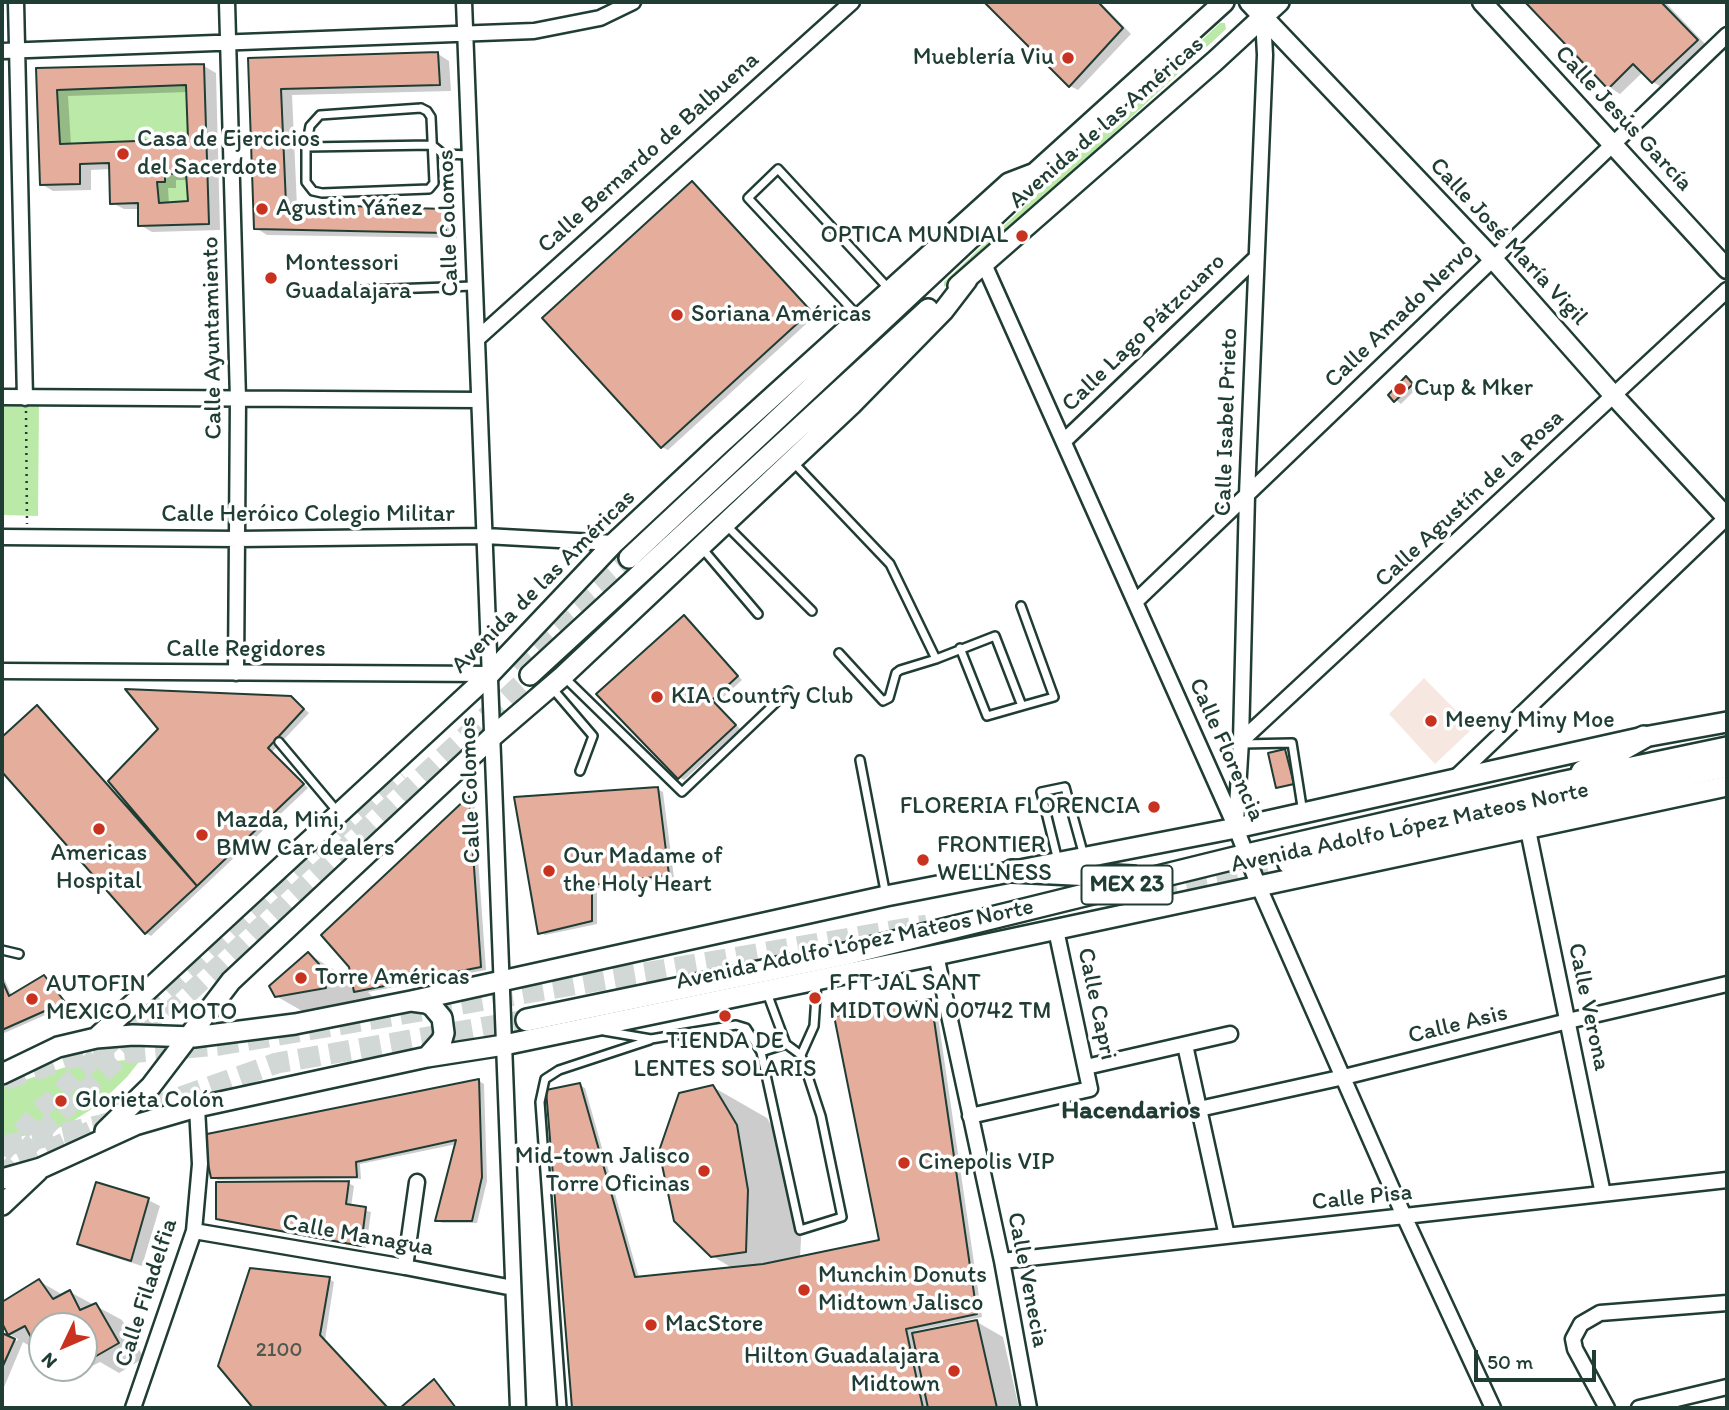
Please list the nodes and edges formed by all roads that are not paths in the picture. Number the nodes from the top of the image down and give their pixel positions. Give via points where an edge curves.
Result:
1 (16, 2) edge
2 (227, 2) edge
3 (464, 2) edge
4 (630, 2) edge
5 (852, 2) edge
6 (1224, 2) edge
7 (1248, 2) edge
8 (1279, 2) edge
9 (1482, 2) edge
10 (1263, 17) junction
11 (465, 33) junction
12 (1727, 35) edge
13 (230, 41) junction
14 (2, 51) edge
15 (18, 52) junction
16 (1613, 144) junction
17 (432, 145) junction
18 (306, 147) junction
19 (443, 155) junction
20 (470, 155) junction
21 (433, 162) junction
22 (1035, 173) junction
23 (1256, 258) junction
24 (1493, 259) junction
25 (984, 264) junction
26 (1727, 269) edge
27 (967, 280) junction
28 (474, 286) junction
29 (890, 289) junction
30 (1727, 290) edge
31 (337, 291) dead end
32 (860, 318) junction
33 (477, 339) junction
34 (2, 397) edge
35 (25, 397) junction
36 (1615, 397) junction
37 (238, 399) junction
38 (479, 400) junction
39 (1064, 441) junction
40 (791, 460) junction
41 (1247, 495) junction
42 (1727, 518) edge
43 (724, 523) junction
44 (485, 536) junction
45 (2, 537) edge
46 (238, 539) junction
47 (614, 543) junction
48 (700, 547) junction
49 (629, 558) tunnel mouth
50 (1135, 602) junction
51 (1021, 606) dead end
52 (812, 611) dead end
53 (758, 614) dead end
54 (960, 648) junction
55 (839, 653) dead end
56 (936, 659) junction
57 (2, 671) edge
58 (236, 673) junction
59 (490, 674) junction
60 (530, 675) tunnel mouth
61 (556, 680) junction
62 (788, 691) dead end
63 (1022, 706) junction
64 (1727, 722) edge
65 (492, 737) junction
66 (1644, 737) junction
67 (1727, 740) edge
68 (279, 742) dead end
69 (1241, 743) junction
70 (1727, 748) edge
71 (1704, 753) junction
72 (860, 760) dead end
73 (1727, 766) edge
74 (580, 771) dead end
75 (1451, 782) junction
76 (1561, 783) junction
77 (1727, 786) edge
78 (340, 814) junction
79 (1303, 814) junction
80 (1236, 828) junction
81 (1528, 830) junction
82 (1247, 855) junction
83 (1084, 857) junction
84 (1058, 862) junction
85 (1289, 863) tunnel mouth
86 (1012, 871) junction
87 (1156, 878) junction
88 (1259, 887) junction
89 (886, 896) junction
90 (1056, 930) junction
91 (2, 950) edge
92 (19, 954) dead end
93 (936, 955) junction
94 (502, 980) junction
95 (817, 980) junction
96 (1727, 984) edge
97 (766, 990) junction
98 (411, 1001) junction
99 (527, 1020) tunnel mouth
100 (1568, 1021) junction
101 (586, 1028) junction
102 (1230, 1034) dead end
103 (96, 1038) junction
104 (187, 1038) junction
105 (651, 1039) junction
106 (786, 1044) junction
107 (504, 1045) junction
108 (1185, 1045) junction
109 (761, 1052) junction
110 (801, 1055) junction
111 (427, 1057) junction
112 (1086, 1067) junction
113 (2, 1074) edge
114 (1343, 1077) junction
115 (197, 1107) junction
116 (1199, 1109) junction
117 (971, 1116) junction
118 (89, 1146) junction
119 (41, 1168) junction
120 (2, 1179) edge
121 (1727, 1180) edge
122 (417, 1182) dead end
123 (1604, 1194) junction
124 (2, 1205) edge
125 (1405, 1216) junction
126 (194, 1231) junction
127 (1227, 1236) junction
128 (1002, 1261) junction
129 (405, 1267) junction
130 (513, 1288) junction
131 (1727, 1303) edge
132 (1727, 1387) edge
133 (133, 1408) edge
134 (518, 1408) edge
135 (562, 1408) edge
136 (1029, 1408) edge
137 (1493, 1408) edge
138 (1607, 1408) edge
139 (1639, 1408) edge

1 - 15 street
2 - 13 street, Calle Ayuntamiento
3 - 11 street, Calle Colomos
4 - 11 street via 600,18 557,27
5 - 33 street, Calle Bernardo de Balbuena
6 - 22 main road, Avenida de las Américas
7 - 10 street, Calle José María Vigil
8 - 10 main road, Avenida de las Américas
9 - 16 street, Calle Jesús García
10 - 23 street, Calle Isabel Prieto
10 - 24 street, Calle José María Vigil
10 - 25 main road, Avenida de las Américas
11 - 13 street
11 - 20 street, Calle Colomos
12 - 16 street, Calle Amado Nervo
13 - 15 street
13 - 37 street, Calle Ayuntamiento
14 - 15 street
15 - 35 street
16 - 24 street, Calle Amado Nervo
16 - 26 street, Calle Jesús García
17 - 18 lane
17 - 18 lane via 432,117 421,108 320,116 310,126
17 - 19 lane
17 - 21 lane
18 - 21 lane via 306,182 313,191 323,193 429,189 434,183
19 - 20 lane
19 - 21 lane
20 - 28 street, Calle Colomos
22 - 29 main road, Avenida de las Américas via 1009,183
22 - 49 main road, Avenida de las Américas via 1018,194
23 - 39 street, Calle Lago Pátzcuaro
23 - 41 street, Calle Isabel Prieto
24 - 36 street, Calle José María Vigil
24 - 41 street, Calle Amado Nervo
25 - 27 main road, Avenida de las Américas
25 - 39 street, Calle Florencia
27 - 40 main road, Avenida de las Américas via 926,329
27 - 60 main road, Avenida de las Américas via 936,302
28 - 31 lane
28 - 33 street, Calle Colomos
29 - 32 main road, Avenida de las Américas
29 - 32 lane via 778,169 748,198
30 - 36 street, Calle Agustín de la Rosa
32 - 47 main road, Avenida de las Américas
33 - 38 street, Calle Colomos
34 - 35 street
35 - 37 street
36 - 42 street, Calle José María Vigil
36 - 69 street, Calle Agustín de la Rosa
37 - 38 street
37 - 46 street, Calle Ayuntamiento
38 - 44 street, Calle Colomos
39 - 50 street, Calle Florencia
40 - 43 main road, Avenida de las Américas
40 - 56 lane via 890,564
41 - 50 street, Calle Amado Nervo
41 - 69 street, Calle Isabel Prieto
42 - 75 street
43 - 48 main road, Avenida de las Américas
43 - 52 lane
44 - 46 street, Calle Heróico Colegio Militar
44 - 47 street, Calle Heróico Colegio Militar
44 - 59 street, Calle Colomos
45 - 46 street, Calle Heróico Colegio Militar
46 - 58 street, Calle Ayuntamiento
47 - 59 main road, Avenida de las Américas
48 - 53 lane
48 - 61 main road, Avenida de las Américas
50 - 80 street, Calle Florencia
51 - 63 lane via 1054,697
54 - 56 lane
54 - 63 lane via 987,716
54 - 63 lane via 995,636
55 - 56 lane via 883,701 889,698 896,673
57 - 58 street, Calle Regidores
58 - 59 street, Calle Regidores
59 - 65 street, Calle Colomos
59 - 78 main road, Avenida de las Américas
61 - 62 lane via 682,792
61 - 65 main road, Avenida de las Américas
61 - 74 lane via 593,736
64 - 66 main road, Avenida Adolfo López Mateos Norte
65 - 94 street, Calle Colomos
65 - 104 main road, Avenida de las Américas via 231,981
66 - 75 main road, Avenida Adolfo López Mateos Norte
66 - 76 main road
67 - 71 main road
68 - 78 lane
69 - 79 lane via 1292,743
69 - 80 street, Calle Isabel Prieto
70 - 71 main road, Avenida Adolfo López Mateos Norte / MEX 23
71 - 76 main road, Avenida Adolfo López Mateos Norte / MEX 23
72 - 89 lane
73 - 85 main road, Avenida Adolfo López Mateos Norte
75 - 79 main road, Avenida Adolfo López Mateos Norte
76 - 82 main road, Avenida Adolfo López Mateos Norte / MEX 23
77 - 81 main road, Avenida Adolfo López Mateos Norte
78 - 103 main road, Avenida de las Américas
79 - 80 main road, Avenida Adolfo López Mateos Norte
80 - 82 street, Calle Florencia
80 - 83 main road, Avenida Adolfo López Mateos Norte
81 - 88 main road, Avenida Adolfo López Mateos Norte
81 - 100 street, Calle Verona
82 - 87 main road, Avenida Adolfo López Mateos Norte / MEX 23
82 - 88 street, Calle Florencia
83 - 84 main road, Avenida Adolfo López Mateos Norte
83 - 84 lane via 1065,787 1041,792
84 - 86 main road, Avenida Adolfo López Mateos Norte
86 - 87 main road
86 - 89 main road, Avenida Adolfo López Mateos Norte
87 - 99 main road, Avenida Adolfo López Mateos Norte / MEX 23 via 845,954
88 - 90 main road, Avenida Adolfo López Mateos Norte
88 - 114 street, Calle Florencia
89 - 94 main road, Avenida Adolfo López Mateos Norte
90 - 93 main road, Avenida Adolfo López Mateos Norte
90 - 112 street, Calle Capri
91 - 92 lane
93 - 95 main road, Avenida Adolfo López Mateos Norte
93 - 117 street, Calle Venecia
94 - 98 main road, Avenida Adolfo López Mateos Norte
94 - 107 street, Calle Colomos
95 - 97 main road, Avenida Adolfo López Mateos Norte
95 - 110 lane via 814,1026
96 - 100 street, Calle Asis
97 - 101 main road, Avenida Adolfo López Mateos Norte
97 - 106 lane
98 - 104 main road, Avenida Adolfo López Mateos Norte via 295,1024
98 - 111 main road via 432,1006 442,1018 442,1040
100 - 114 street, Calle Asis
100 - 123 street, Calle Verona
101 - 105 lane
101 - 107 main road, Avenida Adolfo López Mateos Norte
102 - 108 street
103 - 104 main road, Avenida Adolfo López Mateos Norte
103 - 113 main road, Avenida Adolfo López Mateos Norte via 58,1047
104 - 118 main road, Avenida de las Américas via 138,1101
105 - 109 lane via 736,1024 746,1028
105 - 135 lane via 545,1079 540,1102
106 - 109 lane
106 - 110 lane
107 - 111 main road, Avenida Adolfo López Mateos Norte
107 - 130 street, Calle Colomos
108 - 112 street
108 - 116 street
109 - 110 lane via 800,1230 842,1217 821,1116
111 - 115 main road, Avenida Adolfo López Mateos Norte
112 - 117 street, Calle Capri via 1090,1088
114 - 116 street, Calle Asis
114 - 125 street, Calle Florencia
115 - 118 main road, Avenida Adolfo López Mateos Norte via 154,1118
115 - 126 street, Calle Filadelfia via 200,1164
116 - 127 street
117 - 128 street, Calle Venecia
118 - 119 main road, Avenida Adolfo López Mateos Norte
119 - 120 main road, Avenida Adolfo López Mateos Norte
119 - 124 main road
121 - 123 street, Calle Pisa
122 - 129 street
123 - 125 street, Calle Pisa
125 - 127 street, Calle Pisa
125 - 137 street, Calle Florencia
126 - 129 street, Calle Managua
126 - 133 street, Calle Filadelfia
127 - 128 street, Calle Pisa
128 - 136 street, Calle Venecia
129 - 130 street, Calle Managua
130 - 134 street, Calle Colomos
131 - 138 street via 1600,1313 1581,1324 1573,1339 1575,1349
132 - 139 street

